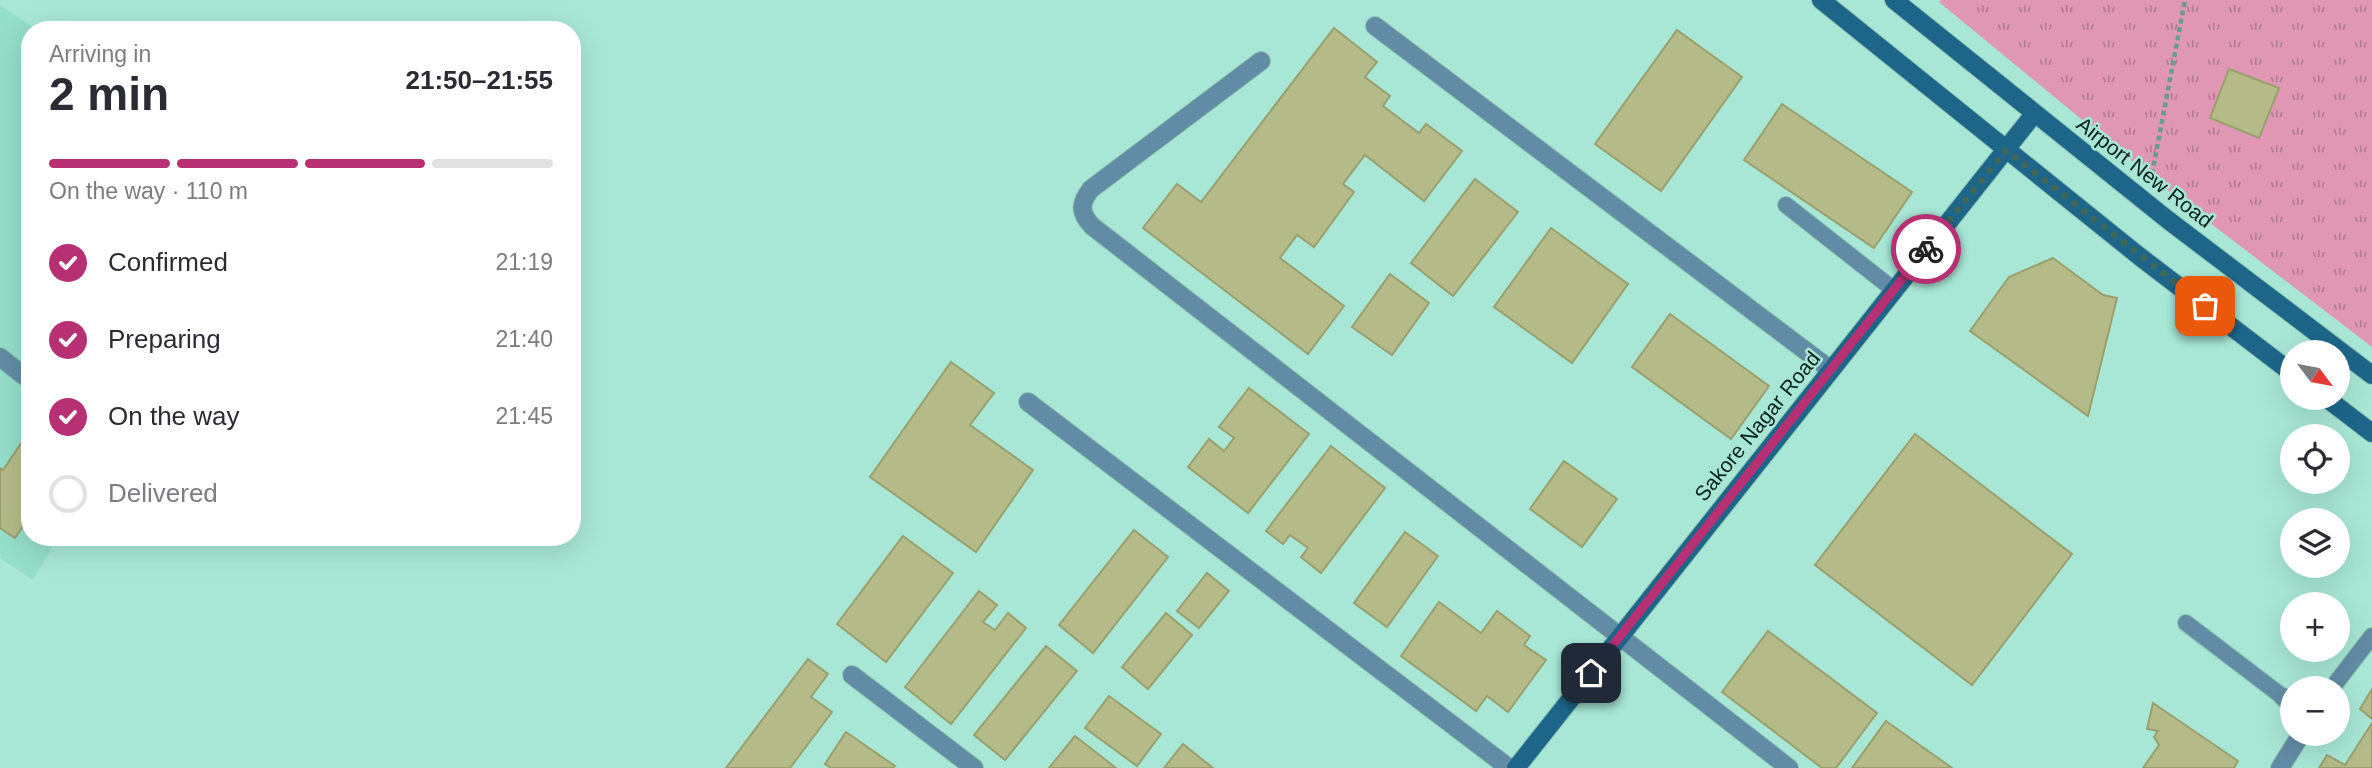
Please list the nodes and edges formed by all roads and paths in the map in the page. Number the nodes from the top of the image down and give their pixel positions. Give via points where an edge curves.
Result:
1 (1821, 0) edge
2 (1894, 0) edge
3 (2185, 0) edge
4 (1375, 26) dead end
5 (1261, 61) dead end
6 (2035, 114) junction
7 (2006, 150) junction
8 (2147, 203) junction
9 (1786, 205) dead end
10 (1894, 289) junction
11 (0, 357) edge
12 (2280, 364) edge
13 (1831, 370) junction
14 (21, 374) edge
15 (2372, 376) edge
16 (1028, 402) dead end
17 (2342, 410) edge
18 (2372, 433) edge
19 (2186, 623) dead end
20 (1620, 635) junction
21 (2370, 643) edge
22 (852, 675) dead end
23 (2342, 676) edge
24 (2280, 695) edge
25 (2294, 746) edge
26 (974, 768) edge
27 (1509, 768) edge
28 (1516, 768) edge
29 (1789, 768) edge
30 (2280, 768) edge

1 - 7 main road
2 - 6 main road, Airport New Road
3 - 8 path
4 - 13 street
5 - 20 street via 1091,189 1081,207 1084,217
6 - 7 main road, Sakore Nagar Road
6 - 8 main road, Airport New Road
7 - 10 main road, Sakore Nagar Road
7 - 12 main road
8 - 15 main road, Airport New Road
9 - 10 lane
10 - 13 main road, Sakore Nagar Road
11 - 14 street
13 - 20 main road, Sakore Nagar Road
16 - 27 street
17 - 18 main road
19 - 24 lane
20 - 28 main road, Sakore Nagar Road
20 - 29 street
21 - 23 lane
22 - 26 street
25 - 30 street

